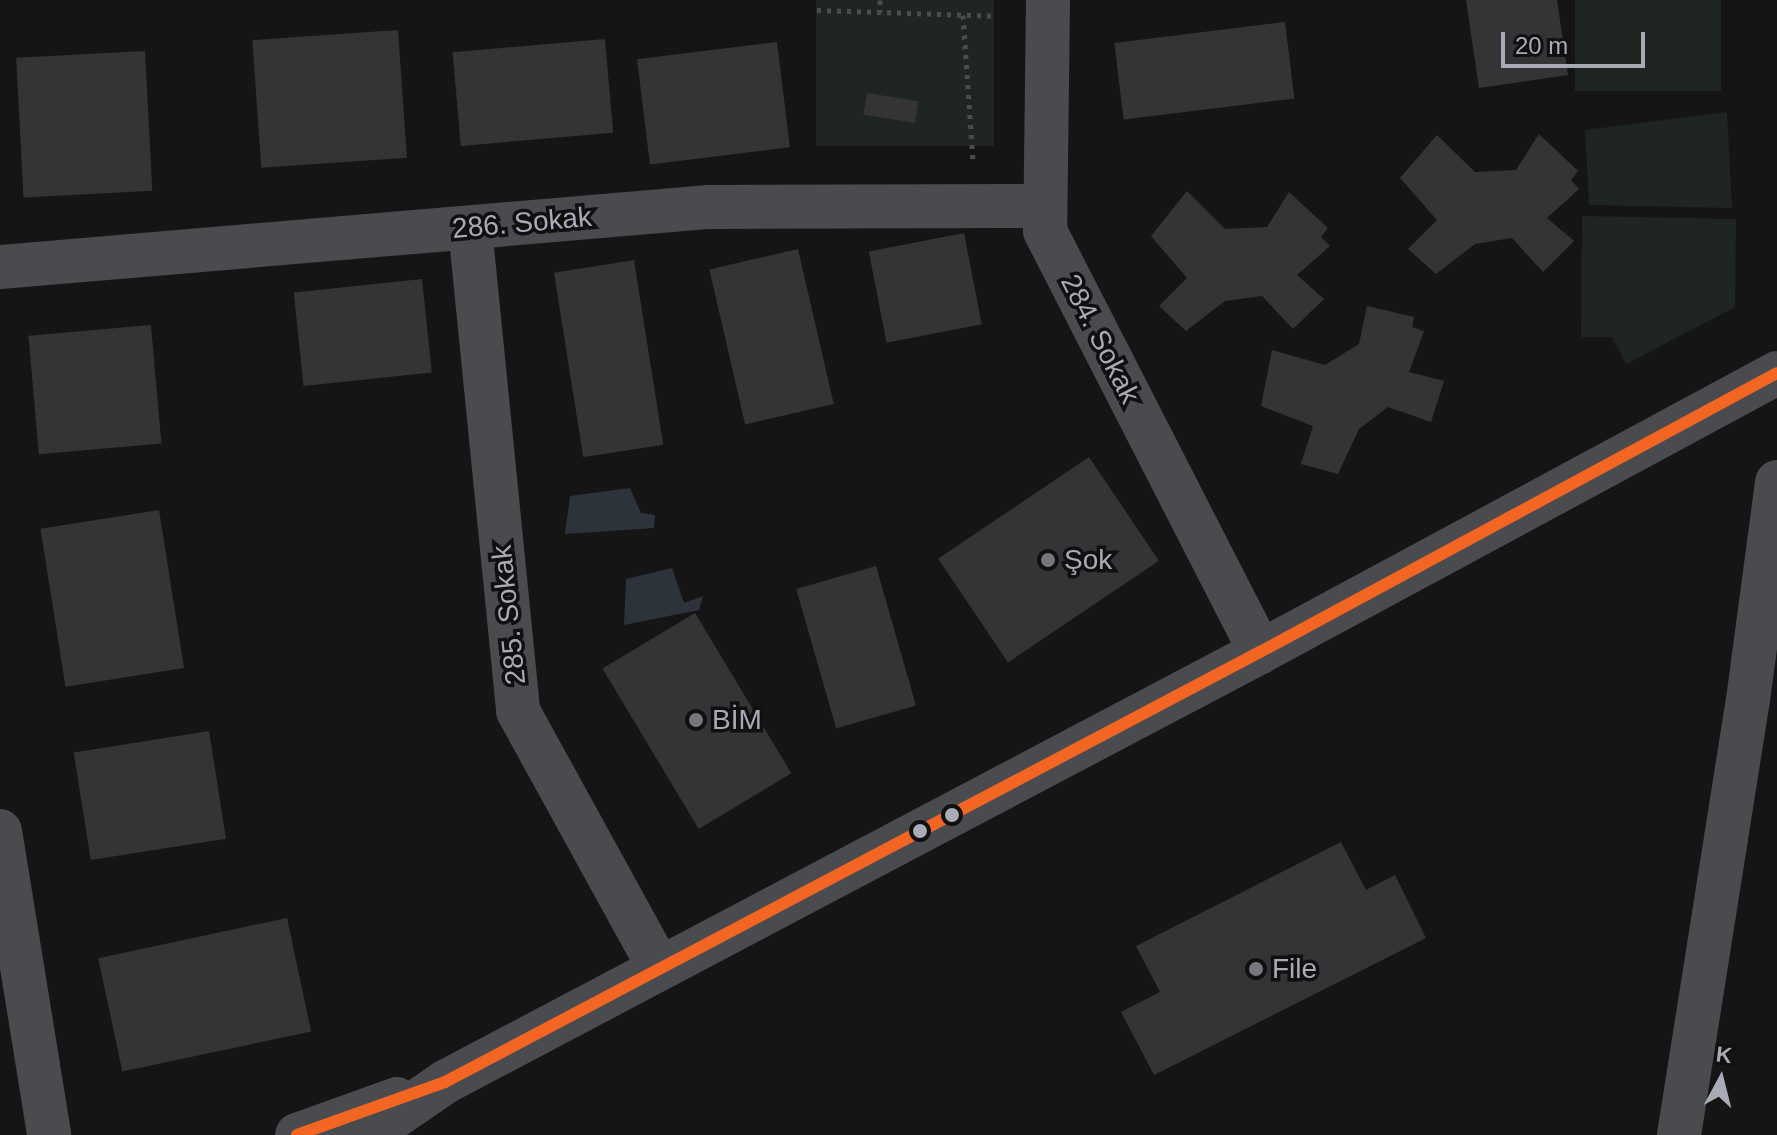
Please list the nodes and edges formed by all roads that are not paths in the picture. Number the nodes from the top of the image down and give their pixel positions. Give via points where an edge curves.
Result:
1 (1048, 0) edge
2 (1045, 206) junction
3 (470, 228) junction
4 (0, 267) edge
5 (1777, 373) edge
6 (1777, 482) edge
7 (1260, 652) junction
8 (0, 831) edge
9 (4, 879) edge
10 (659, 968) junction
11 (445, 1082) junction
12 (49, 1135) edge
13 (297, 1135) edge
14 (368, 1135) edge
15 (1679, 1135) edge

1 - 2 street, 284. Sokak
2 - 3 street, 286. Sokak via 709,207
2 - 7 street, 284. Sokak via 1045,231
3 - 4 street, 286. Sokak
3 - 10 street, 285. Sokak via 518,711
5 - 7 street
6 - 15 street
7 - 10 street
8 - 9 street
9 - 12 street
10 - 11 street
11 - 13 street
11 - 14 street

